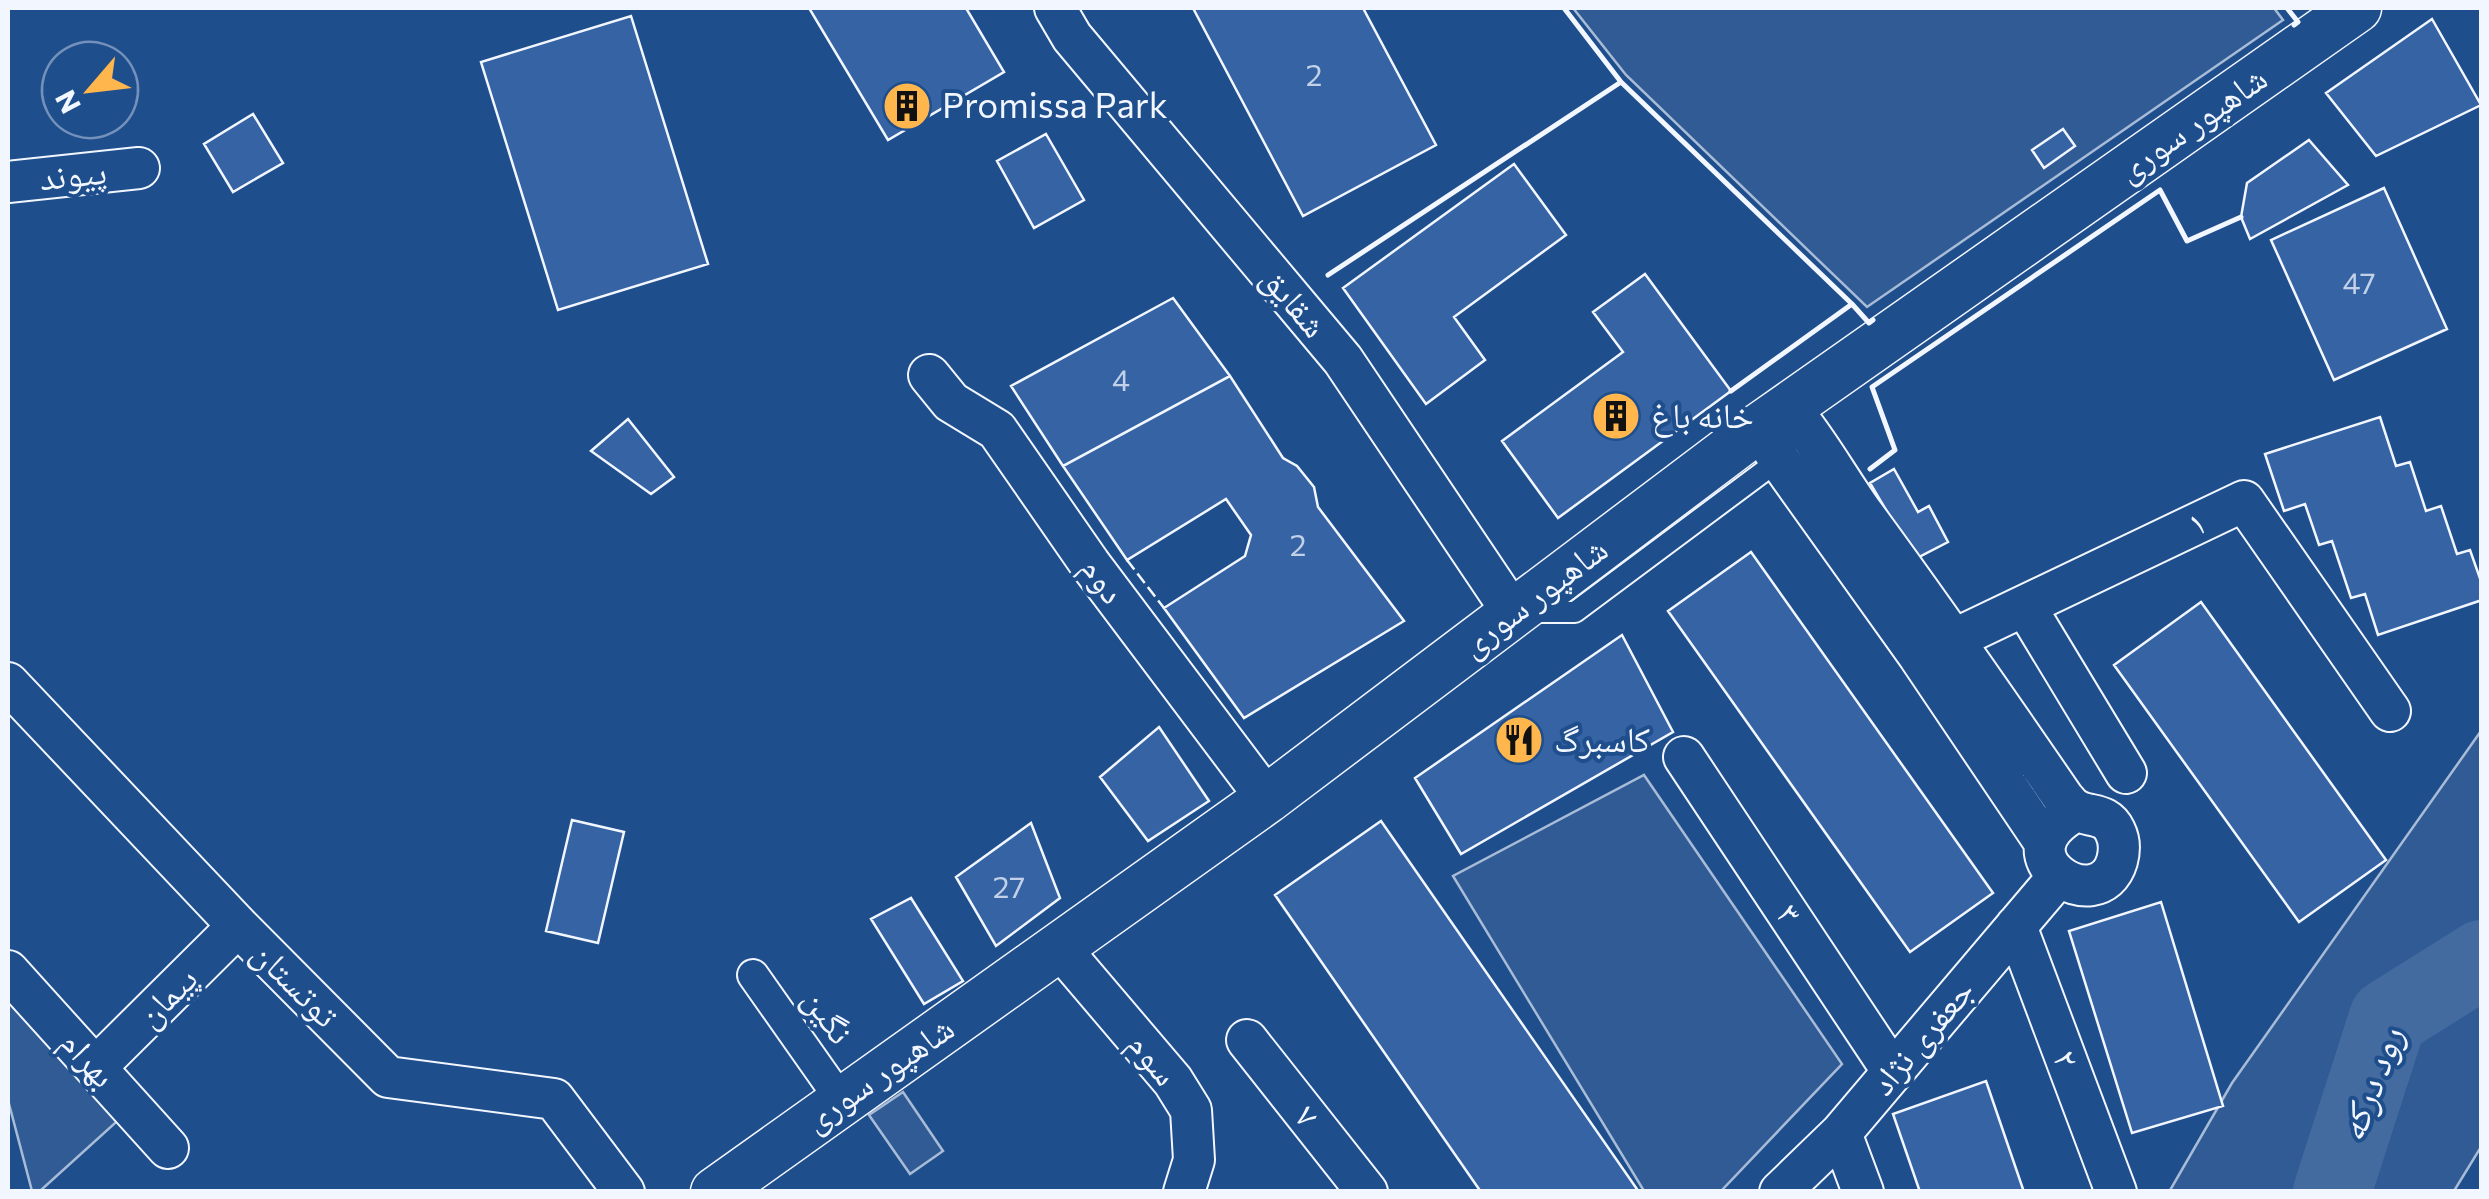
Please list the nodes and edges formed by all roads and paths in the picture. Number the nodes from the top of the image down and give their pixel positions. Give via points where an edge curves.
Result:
1 (1055, 8) edge
2 (2357, 8) edge
3 (139, 168) dead end
4 (8, 182) edge
5 (929, 375) dead end
6 (1785, 433) junction
7 (2025, 606) junction
8 (1514, 612) junction
9 (1937, 648) junction
10 (8, 683) edge
11 (2390, 711) dead end
12 (1684, 757) dead end
13 (2126, 773) dead end
14 (1268, 799) junction
15 (2076, 811) junction
16 (2051, 860) junction
17 (238, 926) junction
18 (2016, 926) junction
19 (1059, 947) junction
20 (8, 971) edge
21 (753, 975) dead end
22 (1247, 1040) dead end
23 (96, 1067) junction
24 (1893, 1072) junction
25 (841, 1100) junction
26 (1842, 1133) junction
27 (168, 1148) dead end
28 (624, 1192) edge
29 (714, 1192) edge
30 (1184, 1192) edge
31 (1367, 1192) edge
32 (1780, 1192) edge
33 (1863, 1192) edge
34 (2116, 1192) edge

1 - 8 street, شقایق via 1343,360
2 - 6 street, شاهپور سوری
3 - 4 street, پیوند
5 - 14 street, دوم via 950,402 998,430
6 - 8 street, شاهپور سوری
6 - 9 street via 1849,494
7 - 9 street, ۱
7 - 11 street, ۱ via 2244,501
7 - 13 street
8 - 14 street, شاهپور سوری
9 - 15 street
9 - 16 street
10 - 17 street, توتستان
12 - 24 street, ۳
14 - 19 street, شاهپور سوری
15 - 16 street via 2056,822
15 - 16 street via 2098,814 2114,828 2121,849 2114,870 2098,883 2077,886
16 - 18 street, جعفری نژاد
17 - 23 street, پیمان
17 - 28 street, توتستان via 388,1078 554,1099
18 - 24 street, جعفری نژاد
18 - 34 street, ۲
19 - 25 street, شاهپور سوری
19 - 30 street, سوم via 1174,1080 1191,1110 1194,1160
20 - 23 street, بهرام
21 - 25 street, نگین
22 - 31 street, ۷
23 - 27 street, بهرام
24 - 26 street, جعفری نژاد
25 - 29 street, شاهپور سوری
26 - 32 street, جعفری نژاد
26 - 33 street

